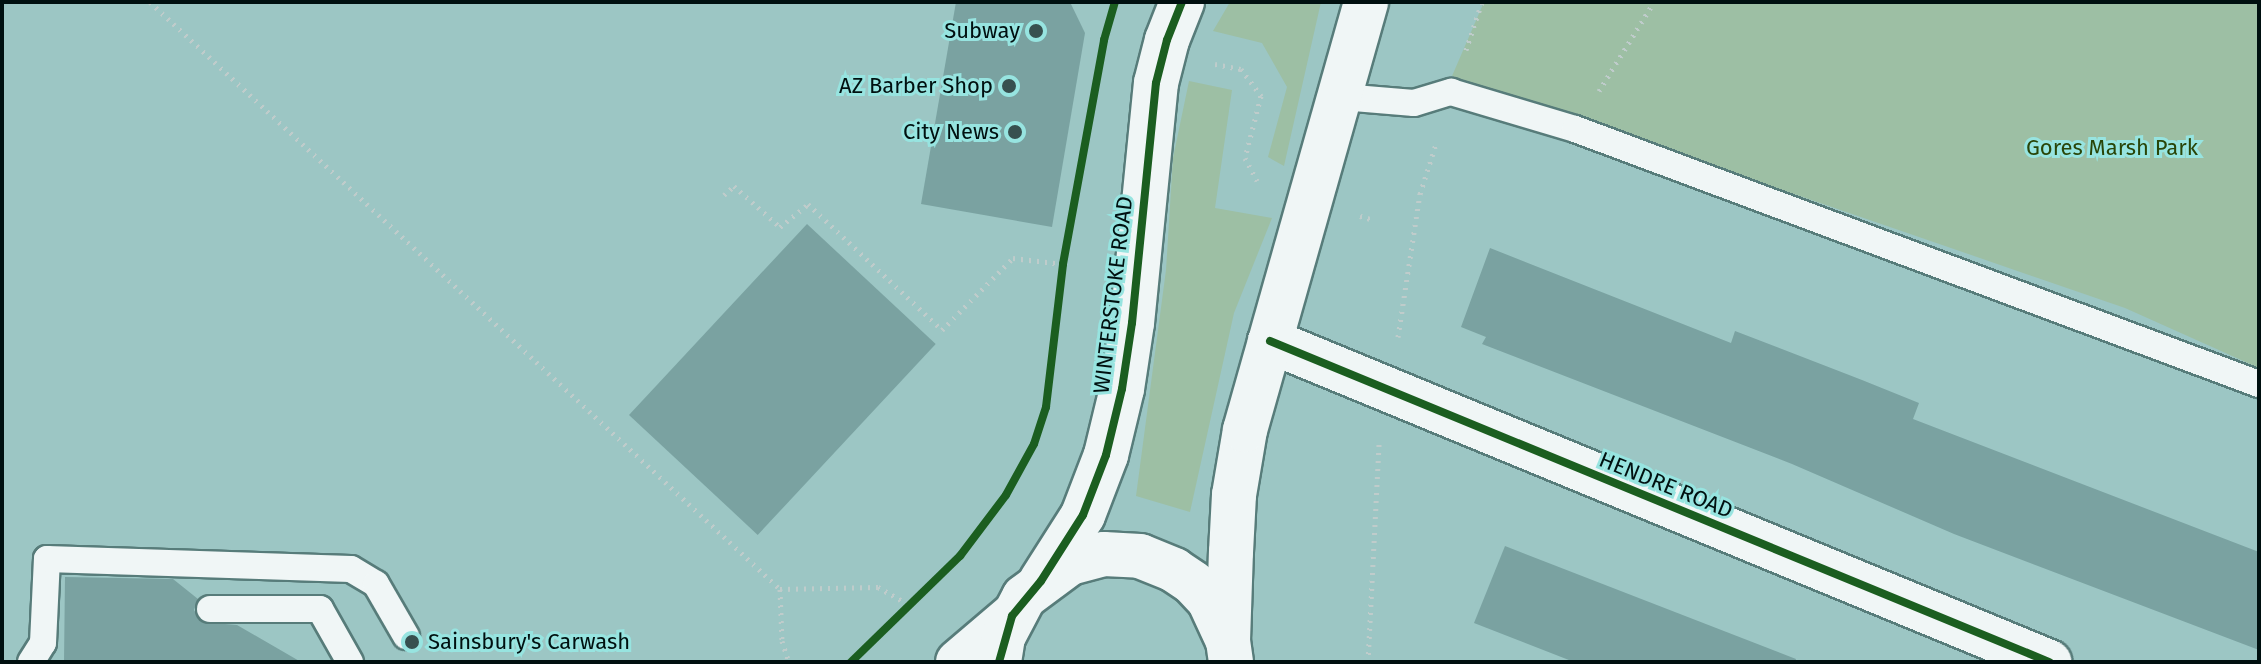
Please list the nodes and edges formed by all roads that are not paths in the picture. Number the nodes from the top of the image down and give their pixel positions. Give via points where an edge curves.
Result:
1 (1366, 2) edge
2 (1170, 25) edge
3 (1342, 97) junction
4 (1270, 341) junction
5 (2259, 384) edge
6 (1041, 581) junction
7 (210, 609) dead end
8 (1012, 616) junction
9 (406, 636) dead end
10 (1953, 642) edge
11 (1230, 652) edge
12 (31, 662) edge
13 (350, 662) edge
14 (958, 662) edge
15 (999, 662) edge
16 (2049, 662) edge

1 - 3 main road, WINTERSTOKE ROAD
2 - 6 main road, WINTERSTOKE ROAD via 1149,132 1122,389 1106,455 1083,515
3 - 4 main road, WINTERSTOKE ROAD
3 - 5 lane via 1414,103 1451,92 1575,129
4 - 10 main road, HENDRE ROAD
4 - 11 main road, WINTERSTOKE ROAD via 1245,430 1234,495
6 - 8 main road, WINTERSTOKE ROAD
6 - 11 main road, WINTERSTOKE ROAD via 1104,554 1140,556 1174,570 1209,600
7 - 13 lane via 320,609
8 - 14 main road
8 - 15 main road, WINTERSTOKE ROAD
9 - 12 lane via 376,584 351,569 47,559 55,608
10 - 16 main road, HENDRE ROAD

